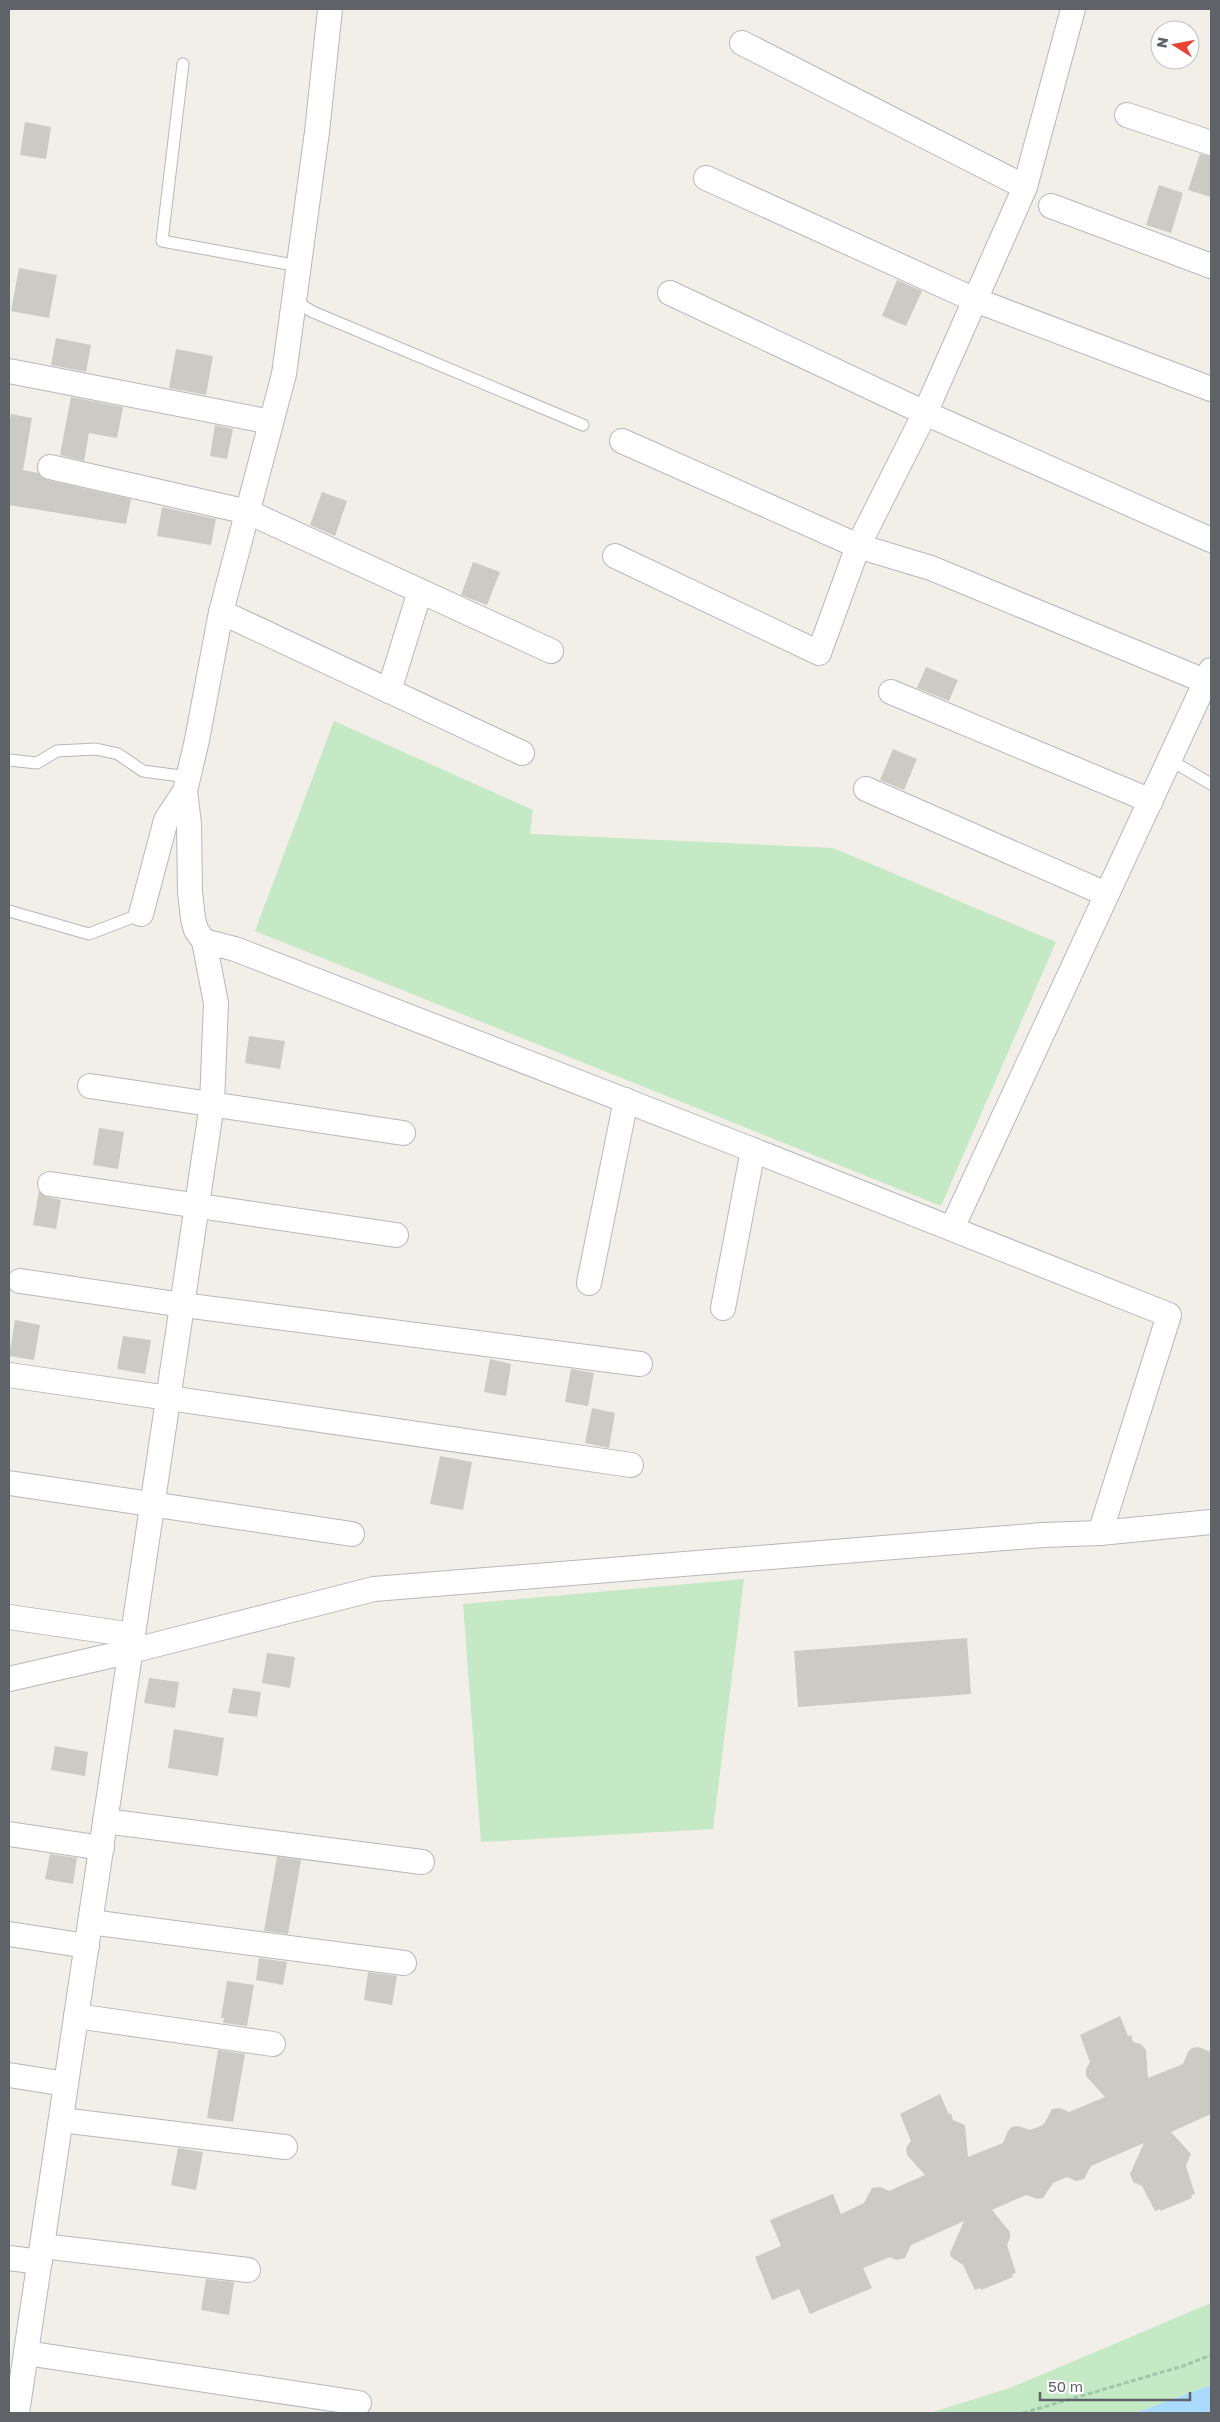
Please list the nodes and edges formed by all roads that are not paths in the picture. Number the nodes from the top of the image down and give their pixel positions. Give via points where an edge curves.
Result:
1 (330, 9) edge
2 (1073, 9) edge
3 (742, 43) dead end
4 (183, 64) dead end
5 (1127, 115) dead end
6 (1211, 143) edge
7 (706, 178) dead end
8 (1025, 187) junction
9 (1051, 206) dead end
10 (299, 266) junction
11 (1211, 266) edge
12 (670, 293) dead end
13 (975, 300) junction
14 (294, 301) junction
15 (9, 372) edge
16 (1211, 389) edge
17 (925, 413) junction
18 (271, 422) junction
19 (583, 425) dead end
20 (622, 441) dead end
21 (50, 467) dead end
22 (248, 512) junction
23 (1211, 540) edge
24 (858, 546) junction
25 (615, 556) dead end
26 (420, 591) junction
27 (221, 612) junction
28 (551, 651) dead end
29 (1209, 676) edge
30 (389, 691) junction
31 (891, 692) dead end
32 (522, 753) dead end
33 (9, 760) edge
34 (1170, 760) junction
35 (186, 784) junction
36 (1211, 784) edge
37 (866, 789) dead end
38 (1150, 801) junction
39 (1106, 894) junction
40 (9, 910) edge
41 (141, 914) joint
42 (204, 941) junction
43 (90, 1086) dead end
44 (626, 1100) junction
45 (212, 1104) junction
46 (403, 1133) dead end
47 (753, 1150) junction
48 (50, 1184) dead end
49 (197, 1206) junction
50 (952, 1228) junction
51 (396, 1236) dead end
52 (20, 1280) dead end
53 (589, 1283) dead end
54 (182, 1305) junction
55 (722, 1308) dead end
56 (640, 1364) dead end
57 (9, 1376) edge
58 (168, 1400) junction
59 (631, 1465) dead end
60 (9, 1483) edge
61 (153, 1505) junction
62 (1211, 1522) edge
63 (1100, 1533) junction
64 (352, 1534) dead end
65 (9, 1617) edge
66 (132, 1643) junction
67 (9, 1679) edge
68 (106, 1821) junction
69 (9, 1834) edge
70 (102, 1848) junction
71 (422, 1862) dead end
72 (90, 1922) junction
73 (9, 1934) edge
74 (87, 1946) junction
75 (404, 1963) dead end
76 (76, 2016) junction
77 (273, 2044) dead end
78 (9, 2075) edge
79 (66, 2084) junction
80 (61, 2120) junction
81 (285, 2147) dead end
82 (41, 2254) junction
83 (9, 2258) edge
84 (248, 2270) dead end
85 (26, 2354) junction
86 (359, 2403) dead end
87 (14, 2412) edge

1 - 10 street
2 - 8 street
3 - 8 street
4 - 10 lane via 162,241
5 - 6 street
7 - 13 street
8 - 13 street
9 - 11 street
10 - 14 street
12 - 17 street
13 - 16 street
13 - 17 street
14 - 18 street via 284,374
14 - 19 lane via 313,312
15 - 18 street
17 - 23 street
17 - 24 street
18 - 22 street
20 - 24 street
21 - 22 street
22 - 26 street
22 - 27 street
24 - 25 street via 819,653
24 - 29 street via 931,568
26 - 28 street
26 - 30 street
27 - 30 street
27 - 35 street
29 - 34 street
30 - 32 street
31 - 38 street
33 - 35 lane via 37,763 57,751 96,749 118,754 144,771
34 - 36 lane
34 - 38 street
35 - 41 street via 166,820
35 - 42 street via 190,892 196,930
37 - 39 street
38 - 39 street
39 - 50 street
40 - 41 lane via 89,934
42 - 44 street via 235,949
42 - 45 street via 216,1003
43 - 45 street
44 - 47 street
44 - 53 street
45 - 46 street
45 - 49 street
47 - 50 street
47 - 55 street
48 - 49 street
49 - 51 street
49 - 54 street
50 - 63 street via 1170,1315
52 - 54 street
54 - 56 street
54 - 58 street
57 - 58 street
58 - 59 street
58 - 61 street
60 - 61 street
61 - 64 street
61 - 66 street
62 - 63 street
63 - 66 street via 374,1589
65 - 66 street
66 - 67 street
66 - 68 street
68 - 70 street
68 - 71 street
69 - 70 street
70 - 72 street
72 - 74 street
72 - 75 street
73 - 74 street
74 - 76 street
76 - 77 street
76 - 79 street
78 - 79 street
79 - 80 street
80 - 81 street
80 - 82 street
82 - 83 street
82 - 84 street
82 - 85 street
85 - 86 street
85 - 87 street

